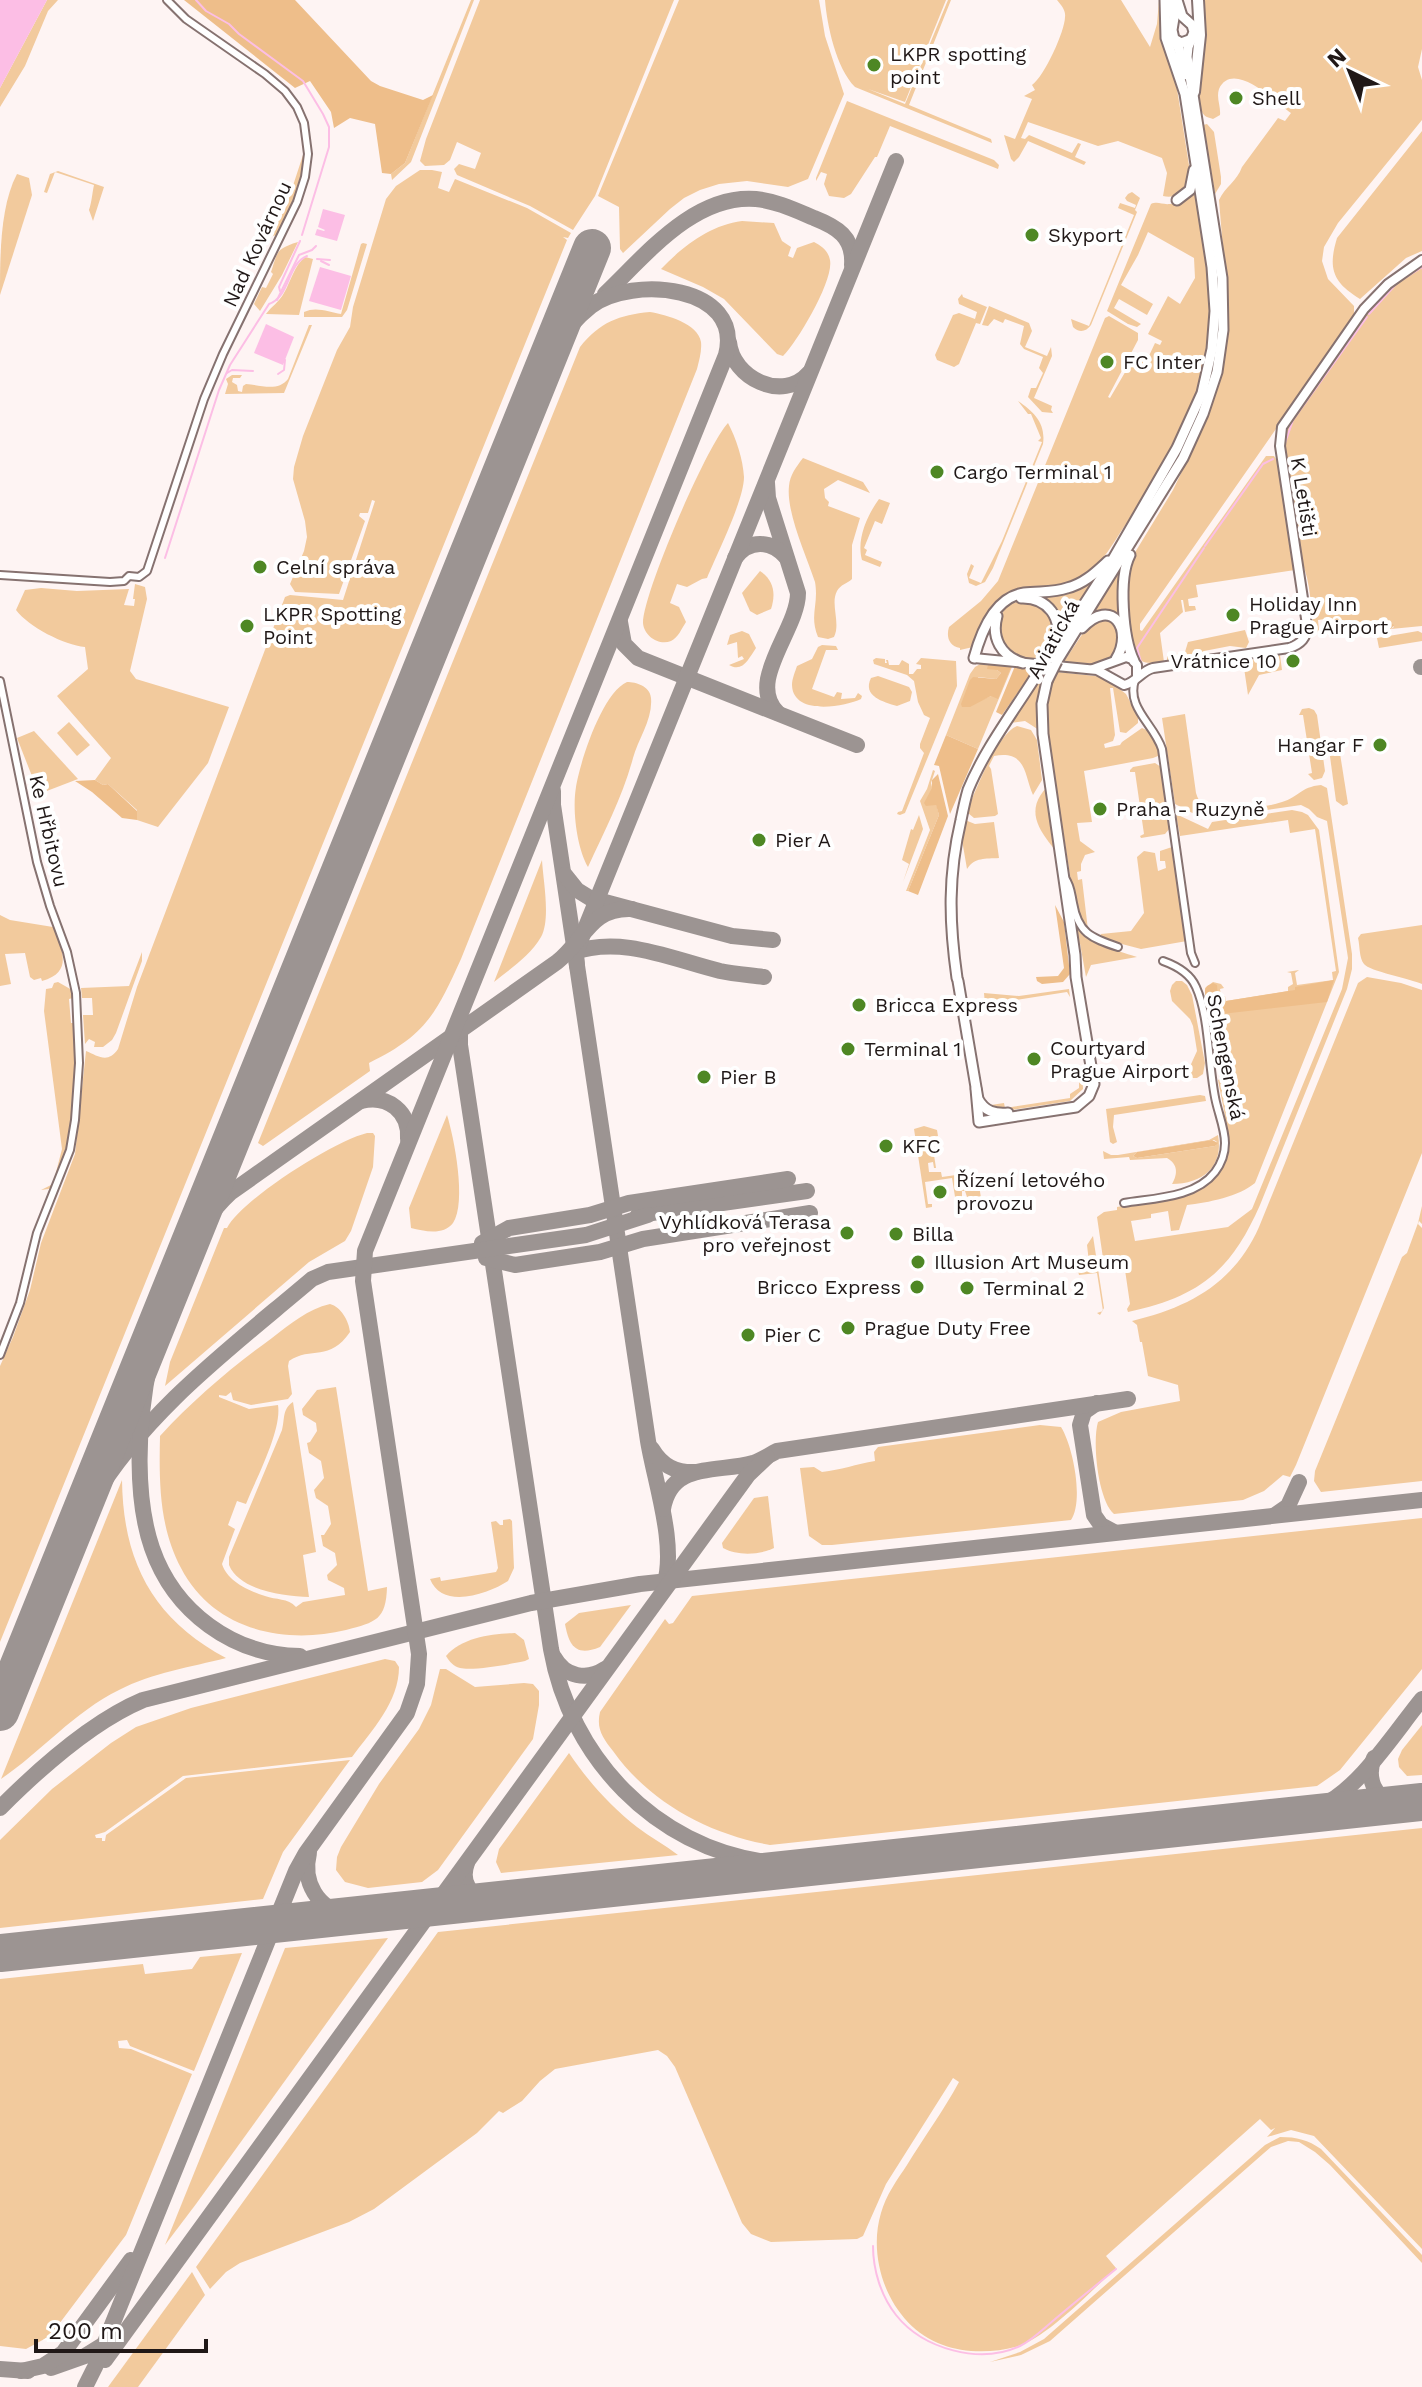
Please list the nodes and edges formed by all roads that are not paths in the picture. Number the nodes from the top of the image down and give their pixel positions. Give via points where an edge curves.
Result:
1 (167, 0) edge
2 (1171, 0) edge
3 (1195, 0) edge
4 (1192, 30) junction
5 (1173, 33) junction
6 (1190, 93) junction
7 (1196, 159) junction
8 (1177, 200) dead end
9 (1422, 260) edge
10 (1158, 499) junction
11 (1112, 558) junction
12 (0, 575) edge
13 (997, 615) junction
14 (1069, 642) junction
15 (1051, 650) junction
16 (974, 658) junction
17 (1115, 660) junction
18 (1135, 662) junction
19 (1023, 663) junction
20 (1157, 667) junction
21 (1092, 670) junction
22 (1136, 678) junction
23 (0, 681) edge
24 (1117, 682) junction
25 (1133, 696) junction
26 (1063, 875) junction
27 (1118, 947) dead end
28 (1163, 961) dead end
29 (1195, 963) dead end
30 (1124, 1203) dead end
31 (0, 1355) edge

1 - 12 street, Nad Kovárnou via 285,91 304,123 305,177 204,399 149,569 110,582
2 - 4 main road
2 - 5 main road
2 - 6 main road, Aviatická via 1166,38
3 - 4 highway
3 - 6 highway via 1200,35
4 - 5 main road via 1177,23
4 - 5 main road via 1185,43
4 - 6 main road, Aviatická via 1187,57
5 - 6 main road
6 - 7 main road, Aviatická
6 - 10 main road, Aviatická via 1220,259 1223,330 1206,406
7 - 8 main road via 1191,187
7 - 11 main road, Aviatická via 1213,282 1209,363 1183,438
9 - 20 street, K Letišti via 1364,309 1282,427 1280,446 1305,638 1289,648
10 - 14 main road, Aviatická
10 - 18 main road via 1124,573 1128,643
11 - 15 main road, Aviatická
11 - 16 main road via 1077,585 1007,599 994,613
13 - 15 main road via 1017,599 1041,602 1057,621 1058,636
13 - 16 main road
13 - 19 main road via 1000,647
14 - 17 main road via 1093,618 1111,615 1121,626 1122,648
14 - 26 main road, Aviatická, bridge via 1047,681 1042,704
15 - 26 main road, Aviatická, bridge via 968,791 953,856 950,902 959,979 976,1089 989,1111 1031,1114 1076,1107 1094,1082
16 - 19 street, K Letišti
17 - 18 street, K Letišti via 1126,657
17 - 21 street, K Letišti
17 - 24 street via 1110,671
18 - 20 street, K Letišti
18 - 22 street
19 - 21 street, K Letišti
20 - 22 street, K Letišti
21 - 24 street, K Letišti
22 - 24 street, K Letišti via 1127,685
22 - 25 street
23 - 31 street, Ke Hřbitovu via 37,862 67,952 79,1032 73,1138
24 - 25 street
25 - 29 street via 1162,749
26 - 27 street via 1081,927
28 - 30 street, Schengenská via 1182,970 1196,987 1224,1149 1219,1165 1199,1186

